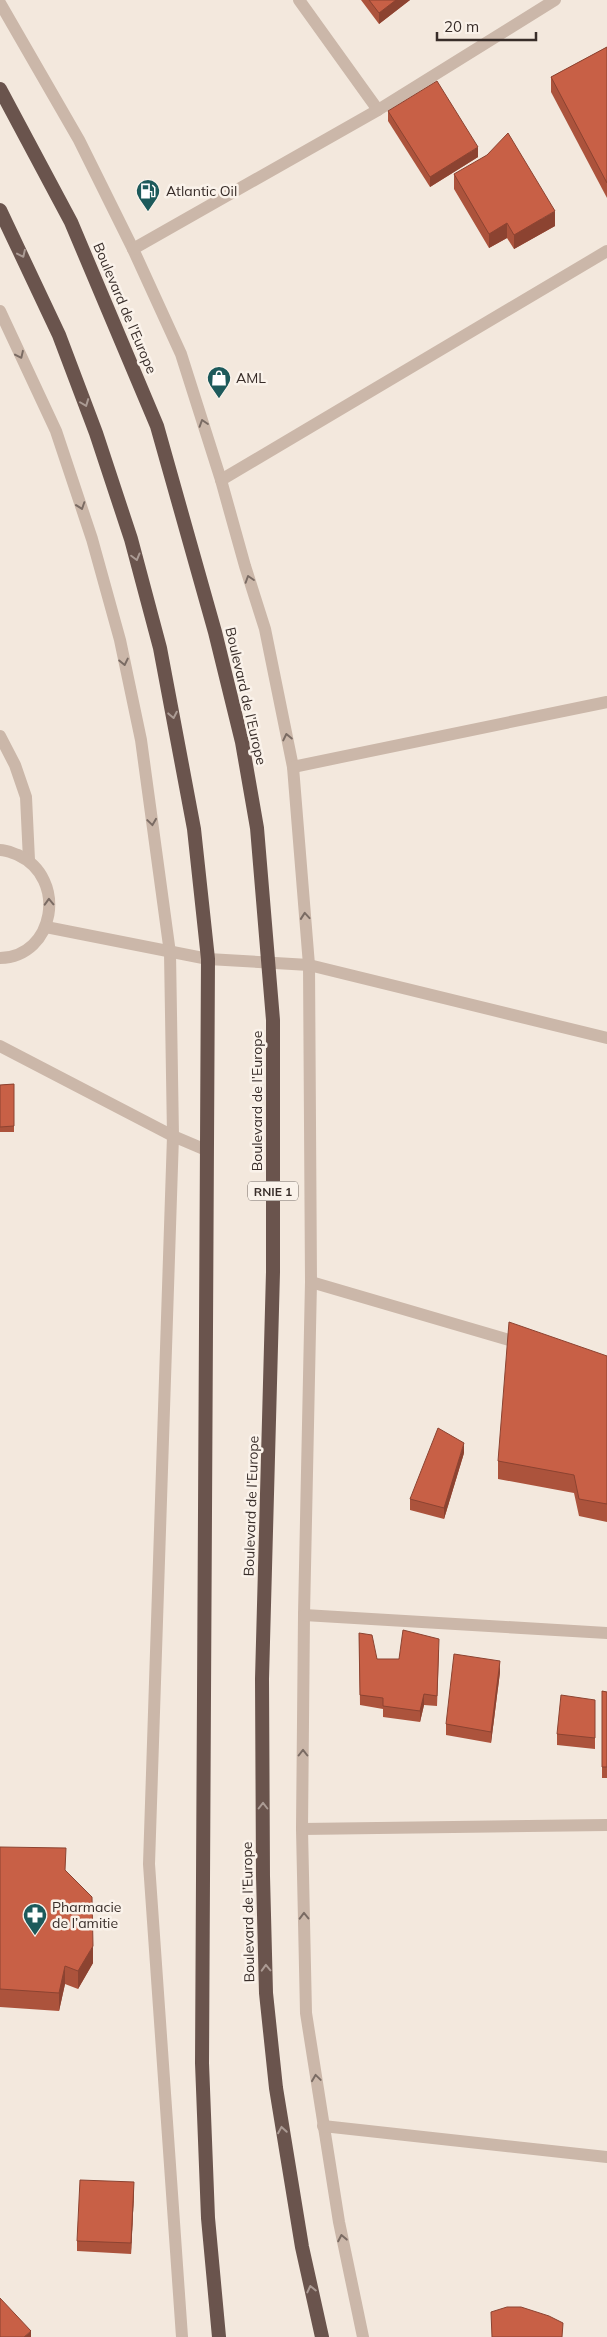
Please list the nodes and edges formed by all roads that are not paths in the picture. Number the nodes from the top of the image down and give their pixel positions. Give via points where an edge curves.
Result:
1 (299, 0) edge
2 (554, 0) edge
3 (0, 3) edge
4 (0, 89) edge
5 (378, 110) junction
6 (0, 210) edge
7 (133, 249) junction
8 (607, 251) edge
9 (0, 311) edge
10 (221, 480) junction
11 (607, 702) edge
12 (0, 736) edge
13 (293, 767) junction
14 (0, 850) edge
15 (29, 860) junction
16 (46, 927) junction
17 (170, 953) junction
18 (0, 958) edge
19 (208, 959) junction
20 (268, 962) junction
21 (309, 964) junction
22 (607, 1038) edge
23 (0, 1046) edge
24 (173, 1136) junction
25 (206, 1150) junction
26 (311, 1282) junction
27 (536, 1347) edge
28 (304, 1615) junction
29 (607, 1633) edge
30 (607, 1825) edge
31 (302, 1829) junction
32 (323, 2126) junction
33 (607, 2157) edge
34 (182, 2337) edge
35 (219, 2337) edge
36 (322, 2337) edge
37 (363, 2337) edge

1 - 5 street
2 - 5 street
3 - 7 street via 79,140
4 - 20 highway, Boulevard de l’Europe / RNIE 1 via 71,222 157,426 242,742 257,828
5 - 7 street
6 -> 19 highway via 59,334 131,539 160,648 194,830
10 -> 7 street via 181,354
8 - 10 street
9 -> 17 street via 56,431 92,539 120,640 141,740
13 -> 10 street via 264,629
11 - 13 street
12 - 15 street via 26,797
21 -> 13 street
14 - 15 street
16 -> 15 street via 51,903 45,879
16 - 17 street
16 - 18 street via 31,946 9,958
17 - 19 street
17 - 24 street
19 - 20 street
19 - 25 highway
20 - 21 street
36 -> 20 highway, Boulevard de l’Europe / RNIE 1 via 302,2247 276,2088 266,1993 262,1679 274,1272 273,1020
21 - 22 street
21 - 26 street
23 - 24 street
24 - 25 street
24 - 34 street via 149,1864
25 - 35 highway via 202,2063 208,2218
26 - 27 street
26 - 28 street
28 - 29 street
31 -> 28 street
30 - 31 street
32 -> 31 street via 306,2013
32 - 33 street
37 -> 32 street

